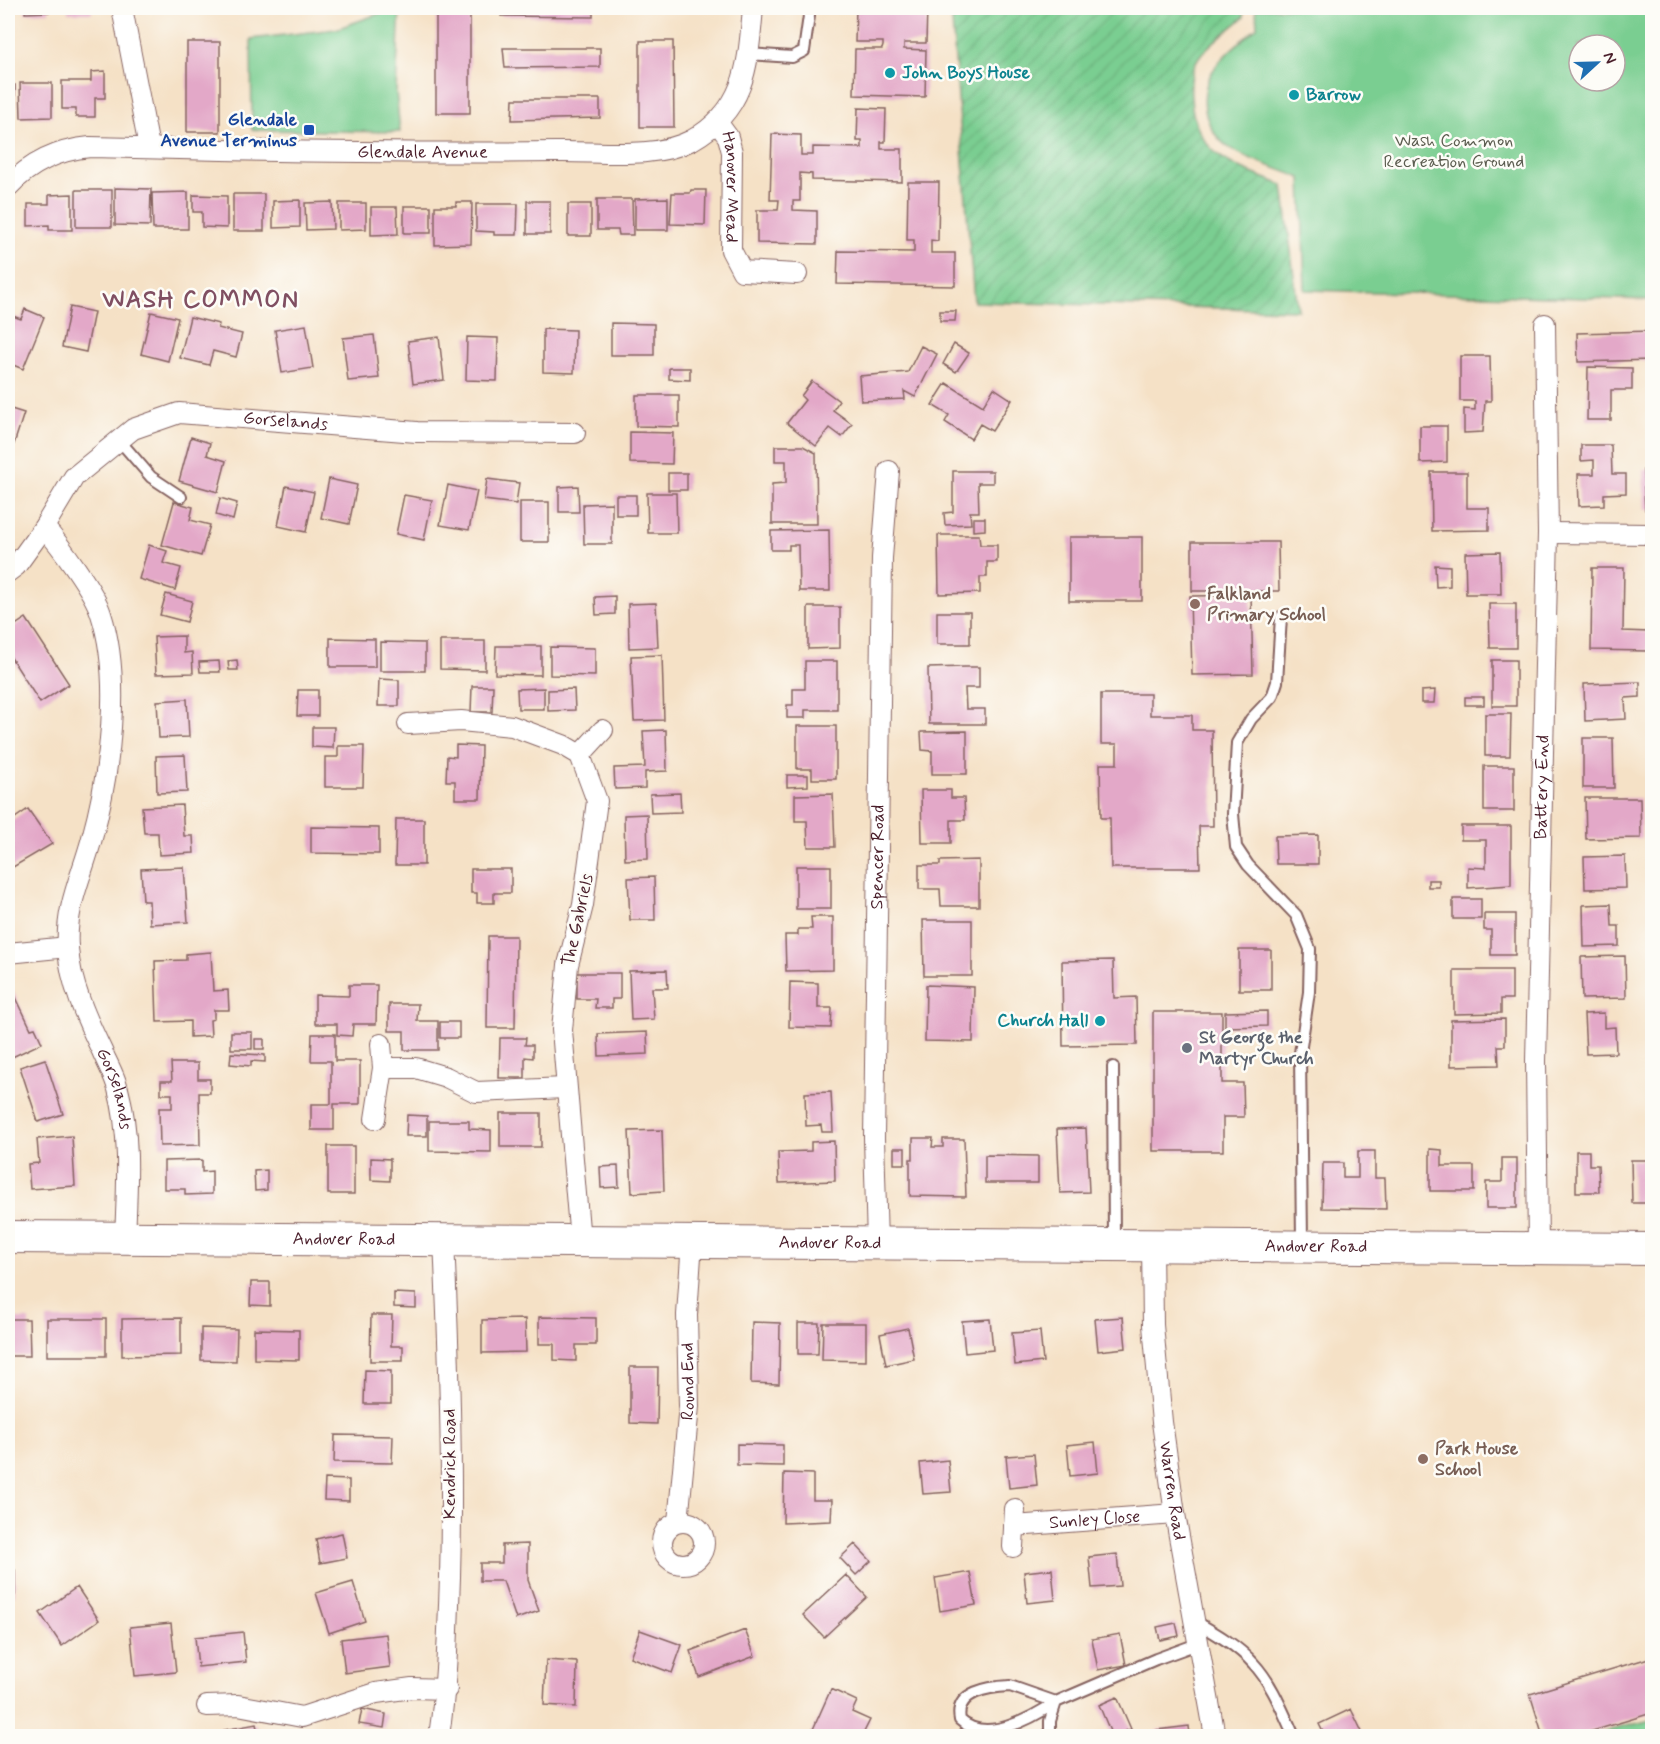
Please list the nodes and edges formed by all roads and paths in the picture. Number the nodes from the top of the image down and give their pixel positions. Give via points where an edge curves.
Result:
1 (122, 8) edge
2 (753, 8) edge
3 (809, 16) dead end
4 (748, 54) junction
5 (717, 122) junction
6 (149, 147) junction
7 (8, 187) edge
8 (797, 274) dead end
9 (1545, 324) dead end
10 (575, 433) dead end
11 (119, 440) junction
12 (889, 471) dead end
13 (181, 497) dead end
14 (44, 527) junction
15 (1548, 533) junction
16 (1653, 534) edge
17 (8, 572) edge
18 (1281, 617) dead end
19 (408, 724) dead end
20 (603, 730) dead end
21 (580, 755) junction
22 (68, 947) junction
23 (8, 953) edge
24 (381, 1044) dead end
25 (1113, 1067) dead end
26 (383, 1068) junction
27 (565, 1088) junction
28 (375, 1119) dead end
29 (8, 1237) edge
30 (124, 1238) junction
31 (444, 1240) junction
32 (580, 1241) junction
33 (692, 1241) junction
34 (878, 1243) junction
35 (1114, 1243) junction
36 (1152, 1243) junction
37 (1302, 1246) junction
38 (1538, 1249) junction
39 (1653, 1249) edge
40 (1175, 1514) junction
41 (678, 1522) dead end
42 (1013, 1547) dead end
43 (1196, 1622) junction
44 (1200, 1643) junction
45 (447, 1689) junction
46 (1056, 1702) junction
47 (207, 1706) dead end
48 (439, 1737) edge
49 (1050, 1737) edge
50 (1215, 1737) edge
51 (1294, 1737) edge

1 - 6 street
2 - 4 street, Glendale Avenue
3 - 4 lane via 804,51 792,57
4 - 5 street, Glendale Avenue via 739,93
5 - 6 street, Glendale Avenue via 678,146 631,152
5 - 8 street, Hanover Mead via 728,136 732,152 731,250 742,271
6 - 7 street, Glendale Avenue via 65,151 41,161
9 - 15 street, Battery End
10 - 11 street, Gorselands via 417,432 179,413 133,429
11 - 13 lane via 151,477
11 - 14 street, Gorselands via 74,477
12 - 34 street, Spencer Road via 882,558 874,1138
14 - 17 street, Gorselands
14 - 22 street, Gorselands via 61,546 101,612 110,656 106,771 92,839 73,891
15 - 16 street
15 - 38 street, Battery End via 1536,1061
18 - 37 lane via 1277,682 1272,697 1243,730 1237,743 1233,814 1236,847 1296,915 1310,949 1309,992 1300,1053
19 - 21 street via 461,721 512,726
20 - 21 street
21 - 27 street, The Gabriels via 597,801 583,905 568,965 562,1030
22 - 23 street
22 - 30 street, Gorselands via 72,976 118,1087 126,1131
24 - 26 street
25 - 35 lane
26 - 27 street via 416,1068 476,1092
26 - 28 street
27 - 32 street, The Gabriels
29 - 30 main road, Andover Road
30 - 31 main road, Andover Road
31 - 32 main road, Andover Road
31 - 45 street, Kendrick Road via 452,1427
32 - 33 main road, Andover Road
33 - 34 main road, Andover Road
33 - 41 street, Round End via 687,1315 689,1406
34 - 35 main road, Andover Road
35 - 36 main road, Andover Road
36 - 37 main road, Andover Road
36 - 40 street, Warren Road via 1153,1325
37 - 38 main road, Andover Road
38 - 39 main road, Andover Road
40 - 42 street, Sunley Close via 1015,1518
40 - 43 street, Warren Road
43 - 44 street, Warren Road
43 - 51 lane via 1254,1663 1278,1700
44 - 46 lane
44 - 50 street, Warren Road
45 - 47 street via 376,1693 302,1717 238,1705
45 - 48 street, Kendrick Road
46 - 46 lane via 1010,1686 985,1688 966,1698 960,1720 970,1729 988,1732 1019,1724
46 - 49 lane

